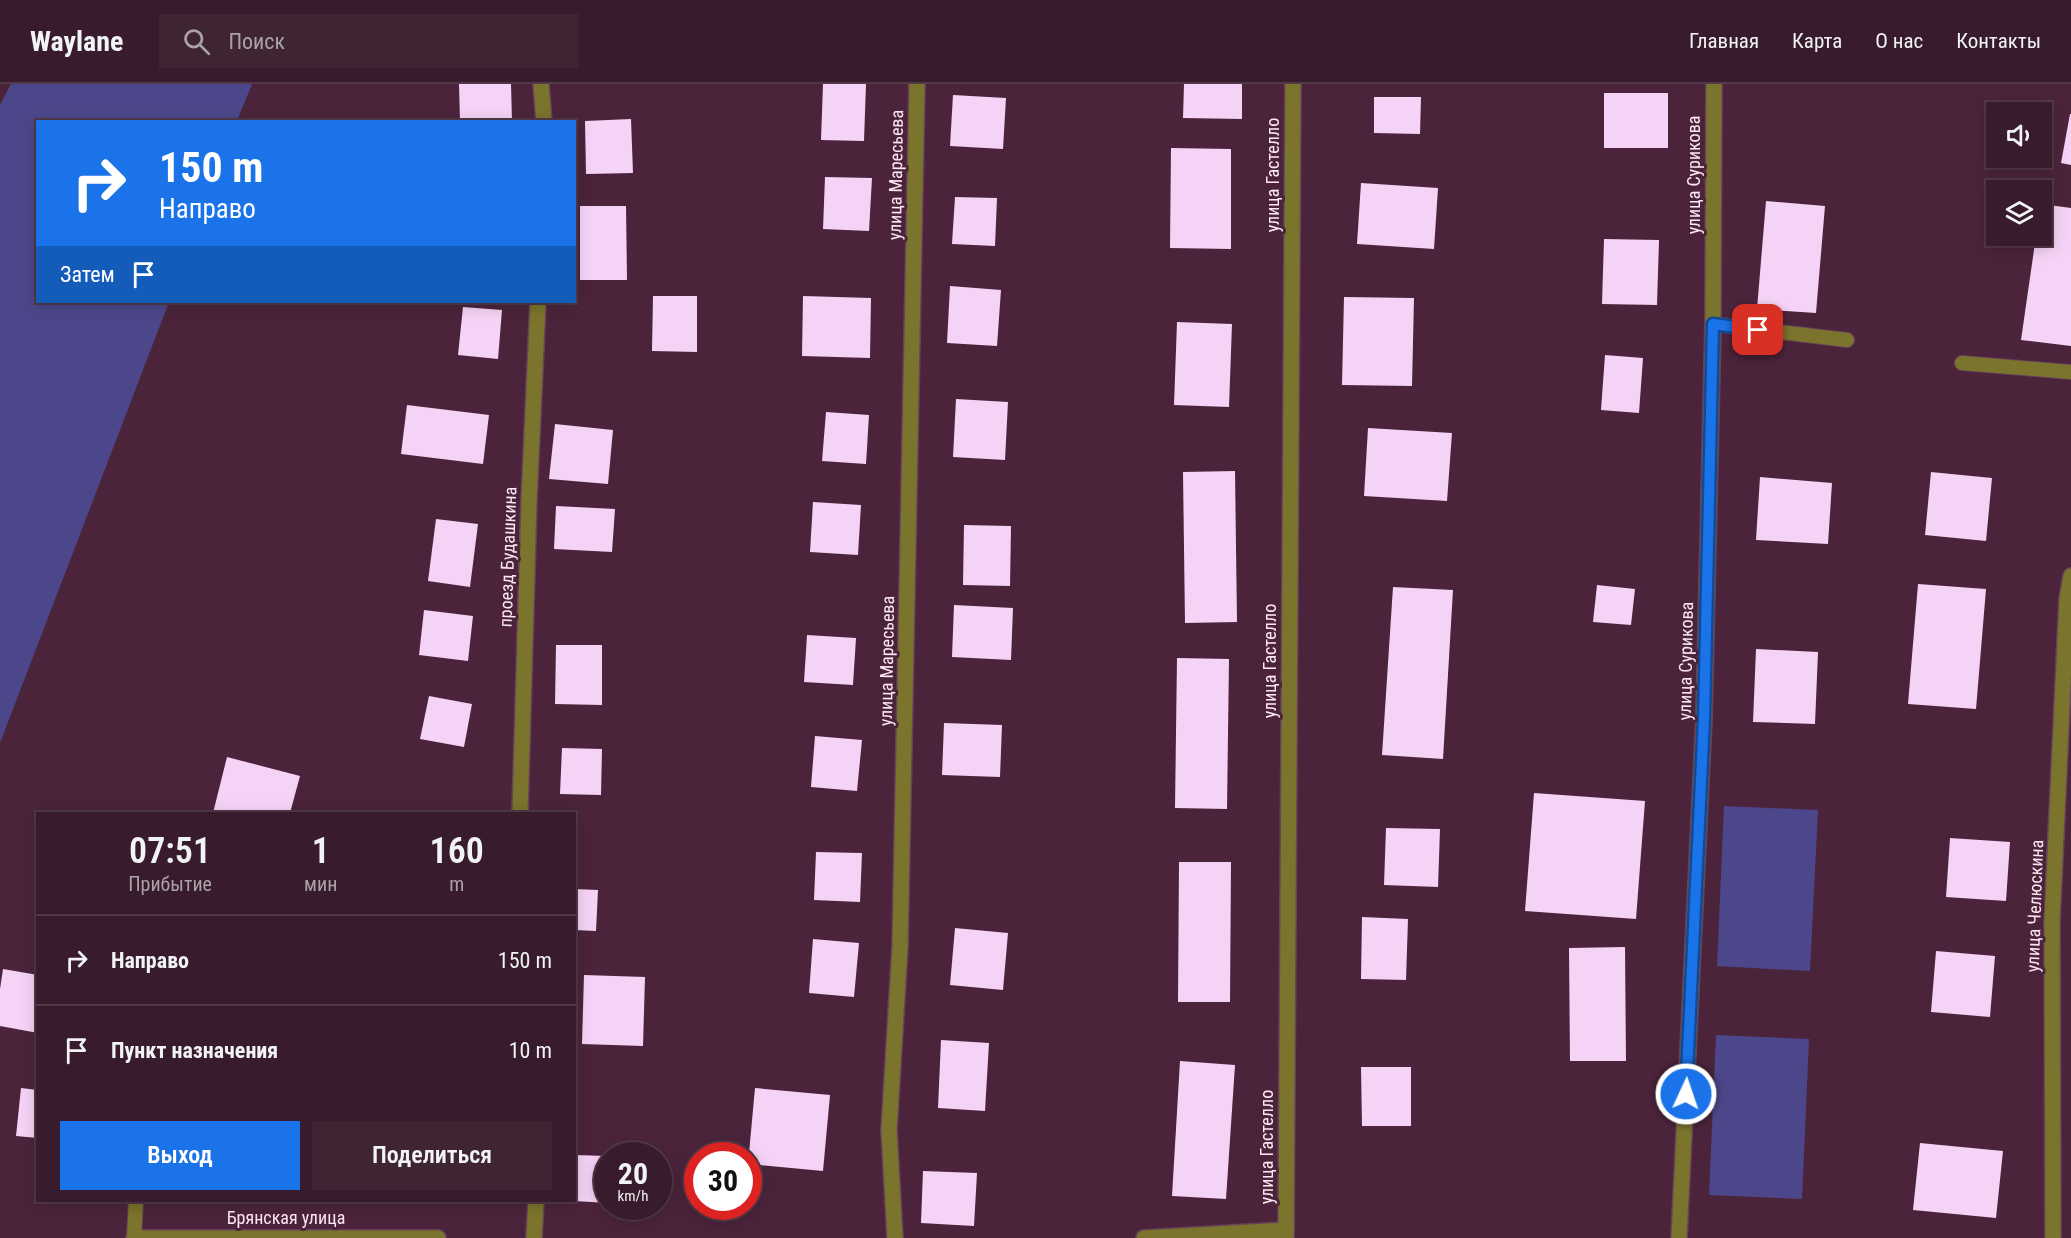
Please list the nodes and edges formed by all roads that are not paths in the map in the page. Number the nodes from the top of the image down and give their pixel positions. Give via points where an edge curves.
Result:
1 (542, 84) edge
2 (917, 84) edge
3 (1293, 84) edge
4 (1714, 84) edge
5 (543, 120) edge
6 (538, 303) edge
7 (1713, 324) junction
8 (1847, 340) dead end
9 (1962, 363) dead end
10 (2071, 372) edge
11 (2071, 576) edge
12 (2069, 599) edge
13 (520, 812) edge
14 (136, 1202) edge
15 (536, 1202) edge
16 (1286, 1234) edge
17 (134, 1237) edge
18 (438, 1238) edge
19 (534, 1238) edge
20 (895, 1238) edge
21 (1144, 1238) edge
22 (1679, 1238) edge
23 (2053, 1238) edge

1 - 5 street
2 - 20 street, улица Маресьева via 900,947 889,1130
3 - 16 street, улица Гастелло
4 - 7 street, улица Сурикова
6 - 13 street, проезд Будашкина
7 - 8 lane
7 - 22 street, улица Сурикова via 1704,718
9 - 10 lane
11 - 12 street, улица Челюскина
12 - 23 street, улица Челюскина via 2052,921
14 - 17 lane
15 - 19 street
16 - 21 street
17 - 18 street, Брянская улица

